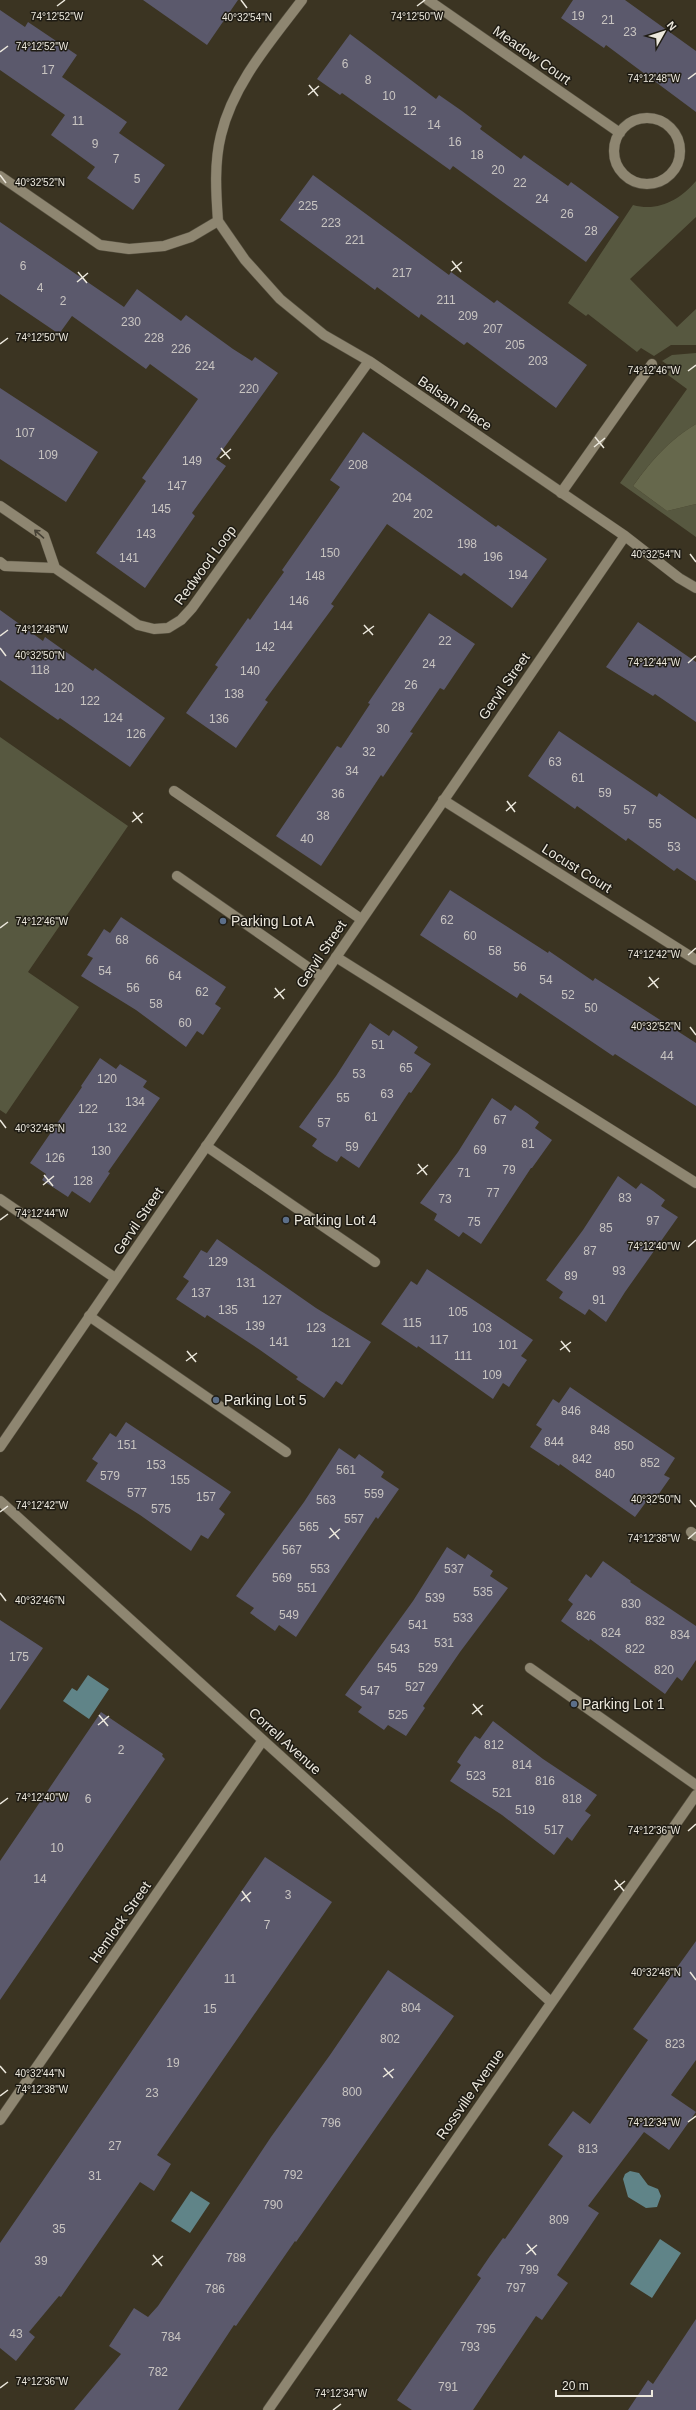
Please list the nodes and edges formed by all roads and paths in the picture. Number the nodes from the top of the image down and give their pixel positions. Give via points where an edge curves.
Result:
1 (302, 0) edge
2 (428, 0) edge
3 (620, 133) junction
4 (0, 176) edge
5 (218, 221) junction
6 (369, 362) junction
7 (652, 364) dead end
8 (561, 493) junction
9 (0, 506) edge
10 (625, 536) junction
11 (0, 562) edge
12 (55, 568) junction
13 (696, 588) edge
14 (174, 791) dead end
15 (443, 800) junction
16 (177, 876) dead end
17 (362, 919) junction
18 (336, 957) junction
19 (696, 960) edge
20 (322, 977) junction
21 (206, 1146) junction
22 (696, 1183) edge
23 (0, 1199) edge
24 (375, 1262) dead end
25 (115, 1278) junction
26 (89, 1316) junction
27 (0, 1447) edge
28 (286, 1452) dead end
29 (0, 1501) edge
30 (530, 1668) dead end
31 (263, 1740) junction
32 (696, 1785) edge
33 (696, 1795) edge
34 (551, 2002) junction
35 (0, 2120) edge
36 (268, 2410) edge

1 - 5 street via 235,96 221,136 216,187
2 - 3 street, Meadow Court
3 - 3 street via 614,148 615,159 627,178 637,183 658,183 675,170 680,149 673,130 664,123 654,118 643,118 632,122
4 - 5 street via 100,245 129,249 164,246 190,237
5 - 6 street, Balsam Place via 245,260 280,299 324,335
6 - 8 street, Balsam Place
6 - 12 street, Redwood Loop via 181,620 168,628 154,629 138,625
7 - 8 street
8 - 10 street, Balsam Place
12 -> 9 street via 44,536
10 - 13 street, Balsam Place
10 - 15 street, Gervil Street
11 - 12 street via 5,566
14 - 17 street
15 - 17 street, Gervil Street
15 - 19 street, Locust Court
16 - 20 street
17 - 18 street, Gervil Street
18 - 20 street, Gervil Street
18 - 22 street
20 - 21 street, Gervil Street
21 - 24 street
21 - 25 street, Gervil Street
23 - 25 street
25 - 26 street, Gervil Street
26 - 27 street, Gervil Street
26 - 28 street
29 - 31 street, Correll Avenue
30 - 32 street
31 - 34 street, Correll Avenue
31 - 35 street, Hemlock Street
33 - 34 street, Rossville Avenue
34 - 36 street, Rossville Avenue

